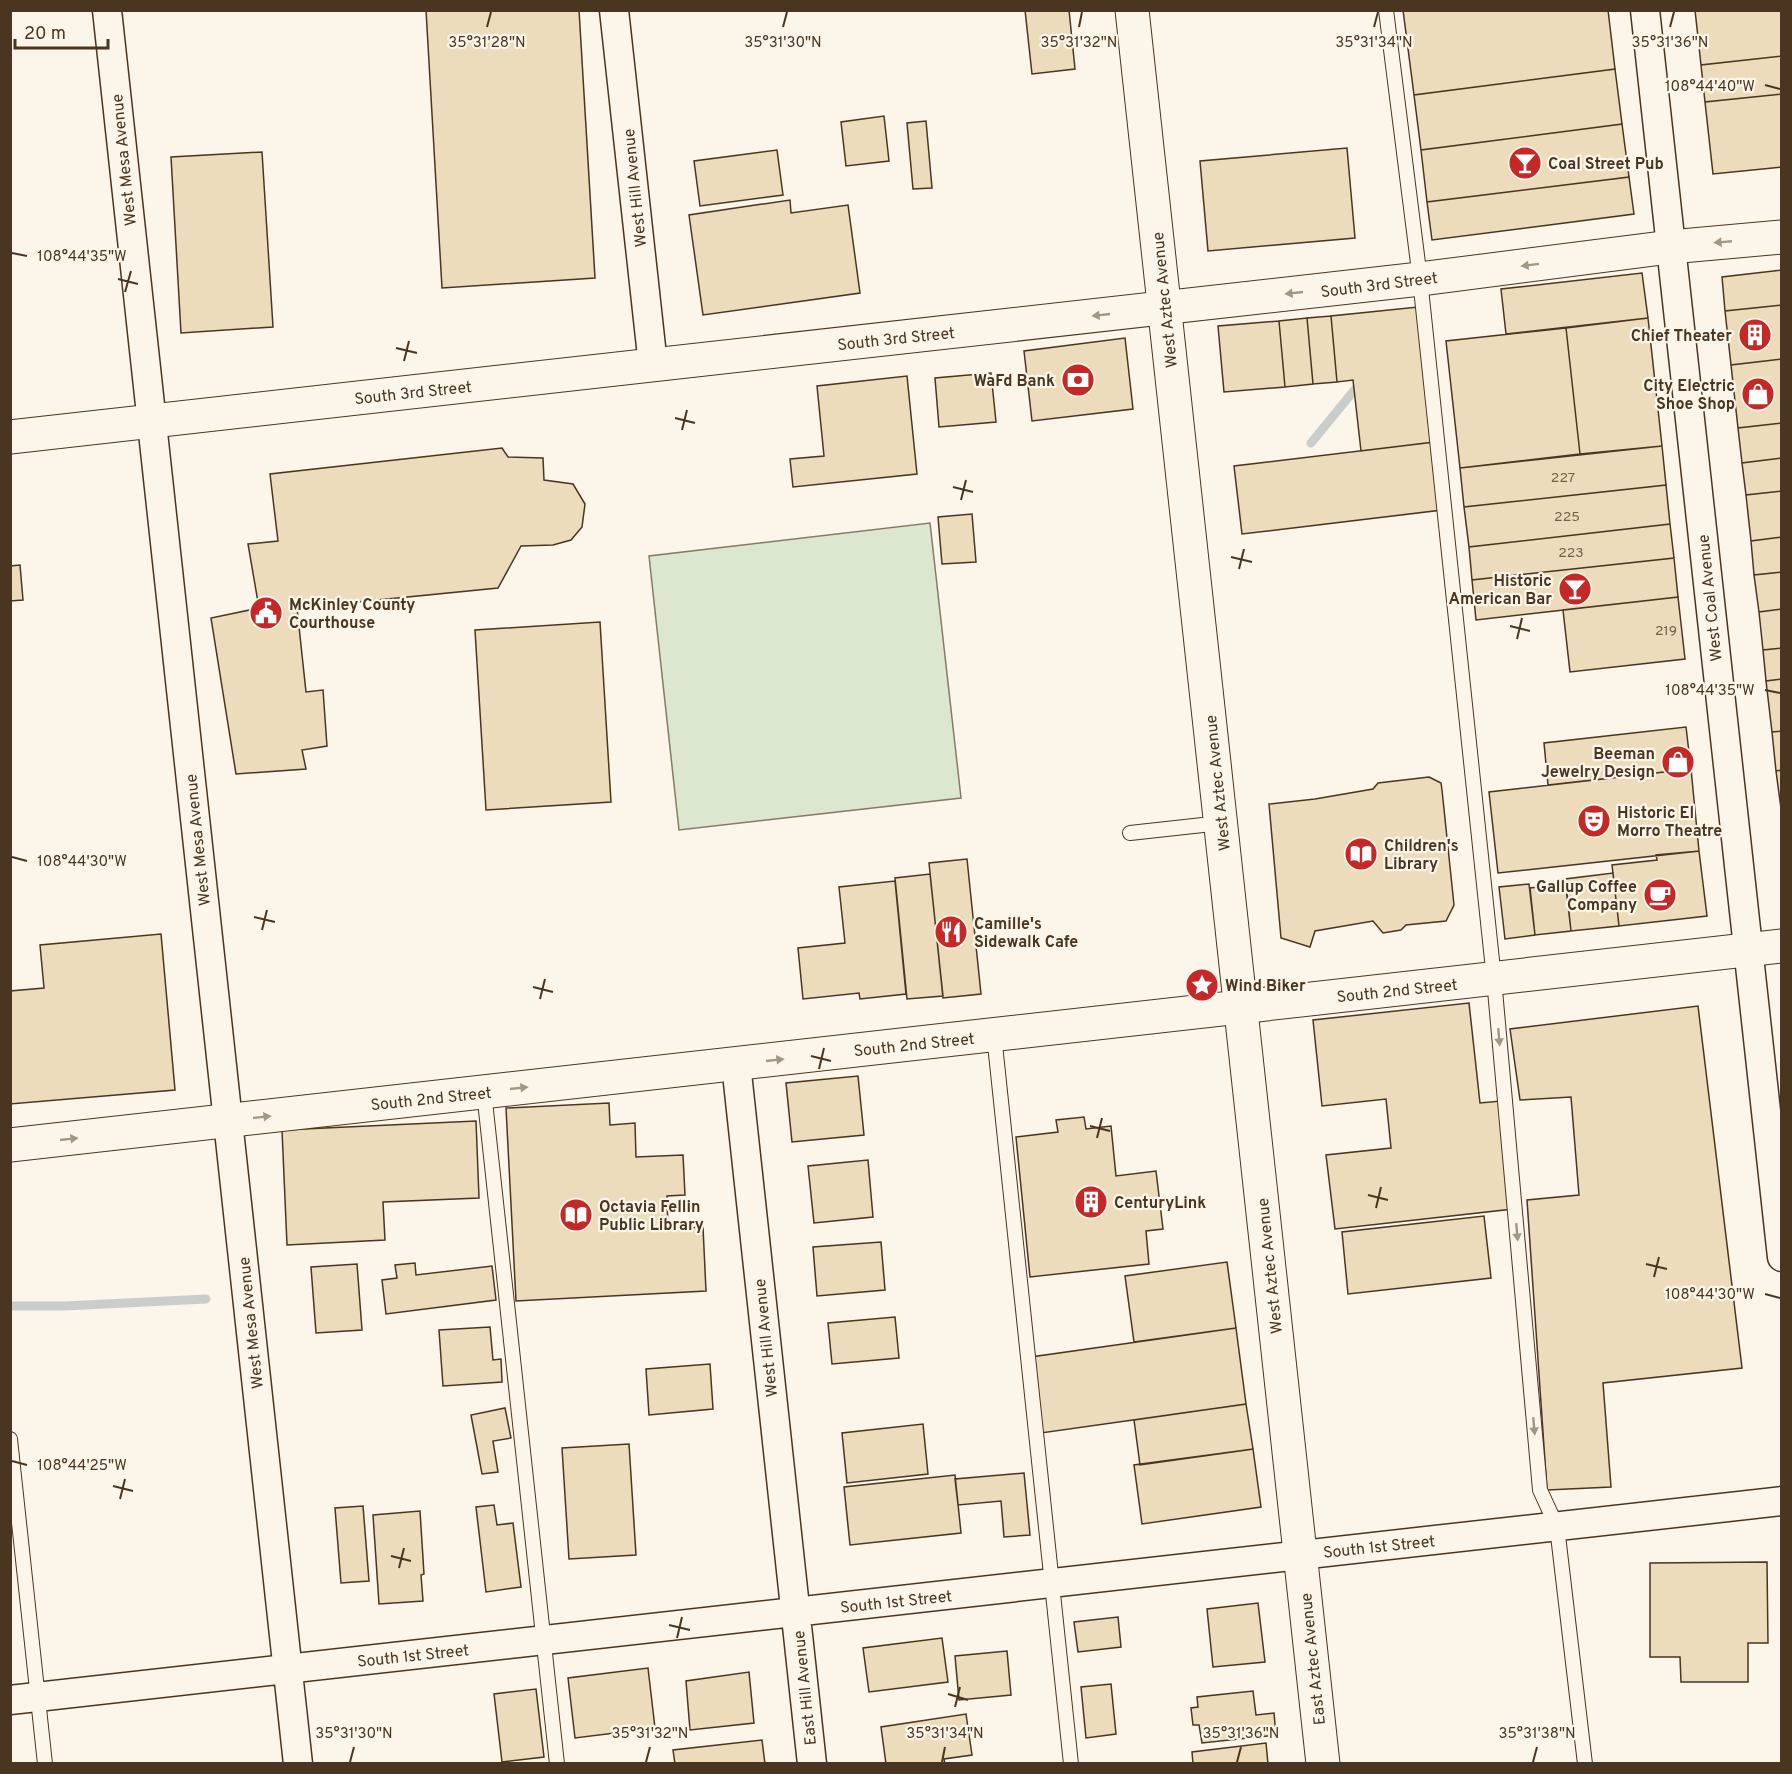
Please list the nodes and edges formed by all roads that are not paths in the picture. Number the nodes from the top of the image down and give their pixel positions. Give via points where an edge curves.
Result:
1 (106, 10) edge
2 (614, 10) edge
3 (1132, 10) edge
4 (1386, 10) edge
5 (1645, 10) edge
6 (1782, 237) edge
7 (1670, 247) junction
8 (1420, 279) junction
9 (1165, 308) junction
10 (653, 365) junction
11 (151, 422) junction
12 (10, 437) edge
13 (1221, 823) junction
14 (1130, 833) dead end
15 (1782, 946) edge
16 (1748, 949) junction
17 (1494, 979) junction
18 (1241, 1007) junction
19 (994, 1035) junction
20 (736, 1064) junction
21 (484, 1092) junction
22 (227, 1121) junction
23 (10, 1145) edge
24 (1782, 1257) edge
25 (10, 1439) edge
26 (1782, 1501) edge
27 (1557, 1527) junction
28 (1301, 1555) junction
29 (1053, 1583) junction
30 (795, 1612) junction
31 (545, 1640) junction
32 (288, 1669) junction
33 (39, 1697) junction
34 (10, 1700) edge
35 (45, 1764) edge
36 (298, 1764) edge
37 (558, 1764) edge
38 (812, 1764) edge
39 (1071, 1764) edge
40 (1323, 1764) edge
41 (1585, 1764) edge

1 - 11 street, West Mesa Avenue
2 - 10 street, West Hill Avenue
3 - 9 main road, West Aztec Avenue
4 - 8 lane
5 - 7 street, West Coal Avenue
6 -> 7 main road, South 3rd Street
7 -> 8 main road, South 3rd Street
7 - 16 street, West Coal Avenue
8 -> 9 main road, South 3rd Street
8 - 17 lane
9 -> 10 main road, South 3rd Street
9 - 13 main road, West Aztec Avenue
10 - 11 main road, South 3rd Street
11 - 12 main road, South 3rd Street
11 - 22 street, West Mesa Avenue
13 - 14 lane
13 - 18 main road, West Aztec Avenue
15 - 16 main road, South 2nd Street
16 - 17 main road, South 2nd Street
16 - 24 street, West Coal Avenue
17 - 18 main road, South 2nd Street
17 -> 27 lane via 1540,1490
18 - 19 main road, South 2nd Street
18 - 28 main road, West Aztec Avenue
20 -> 19 main road, South 2nd Street
19 - 29 lane
21 -> 20 main road, South 2nd Street
20 - 30 street, West Hill Avenue
22 -> 21 main road, South 2nd Street
21 - 31 lane
23 -> 22 main road, South 2nd Street
22 - 32 street, West Mesa Avenue
25 - 33 lane
26 - 27 street, South 1st Street
27 - 28 street, South 1st Street
27 - 41 lane
28 - 29 street, South 1st Street
28 - 40 main road, East Aztec Avenue
29 - 30 street, South 1st Street
29 - 39 lane
30 - 31 street, South 1st Street
30 - 38 street, East Hill Avenue
31 - 32 street, South 1st Street
31 - 37 lane
32 - 33 street, South 1st Street
32 - 36 street, West Mesa Avenue
33 - 34 street, South 1st Street
33 - 35 lane

